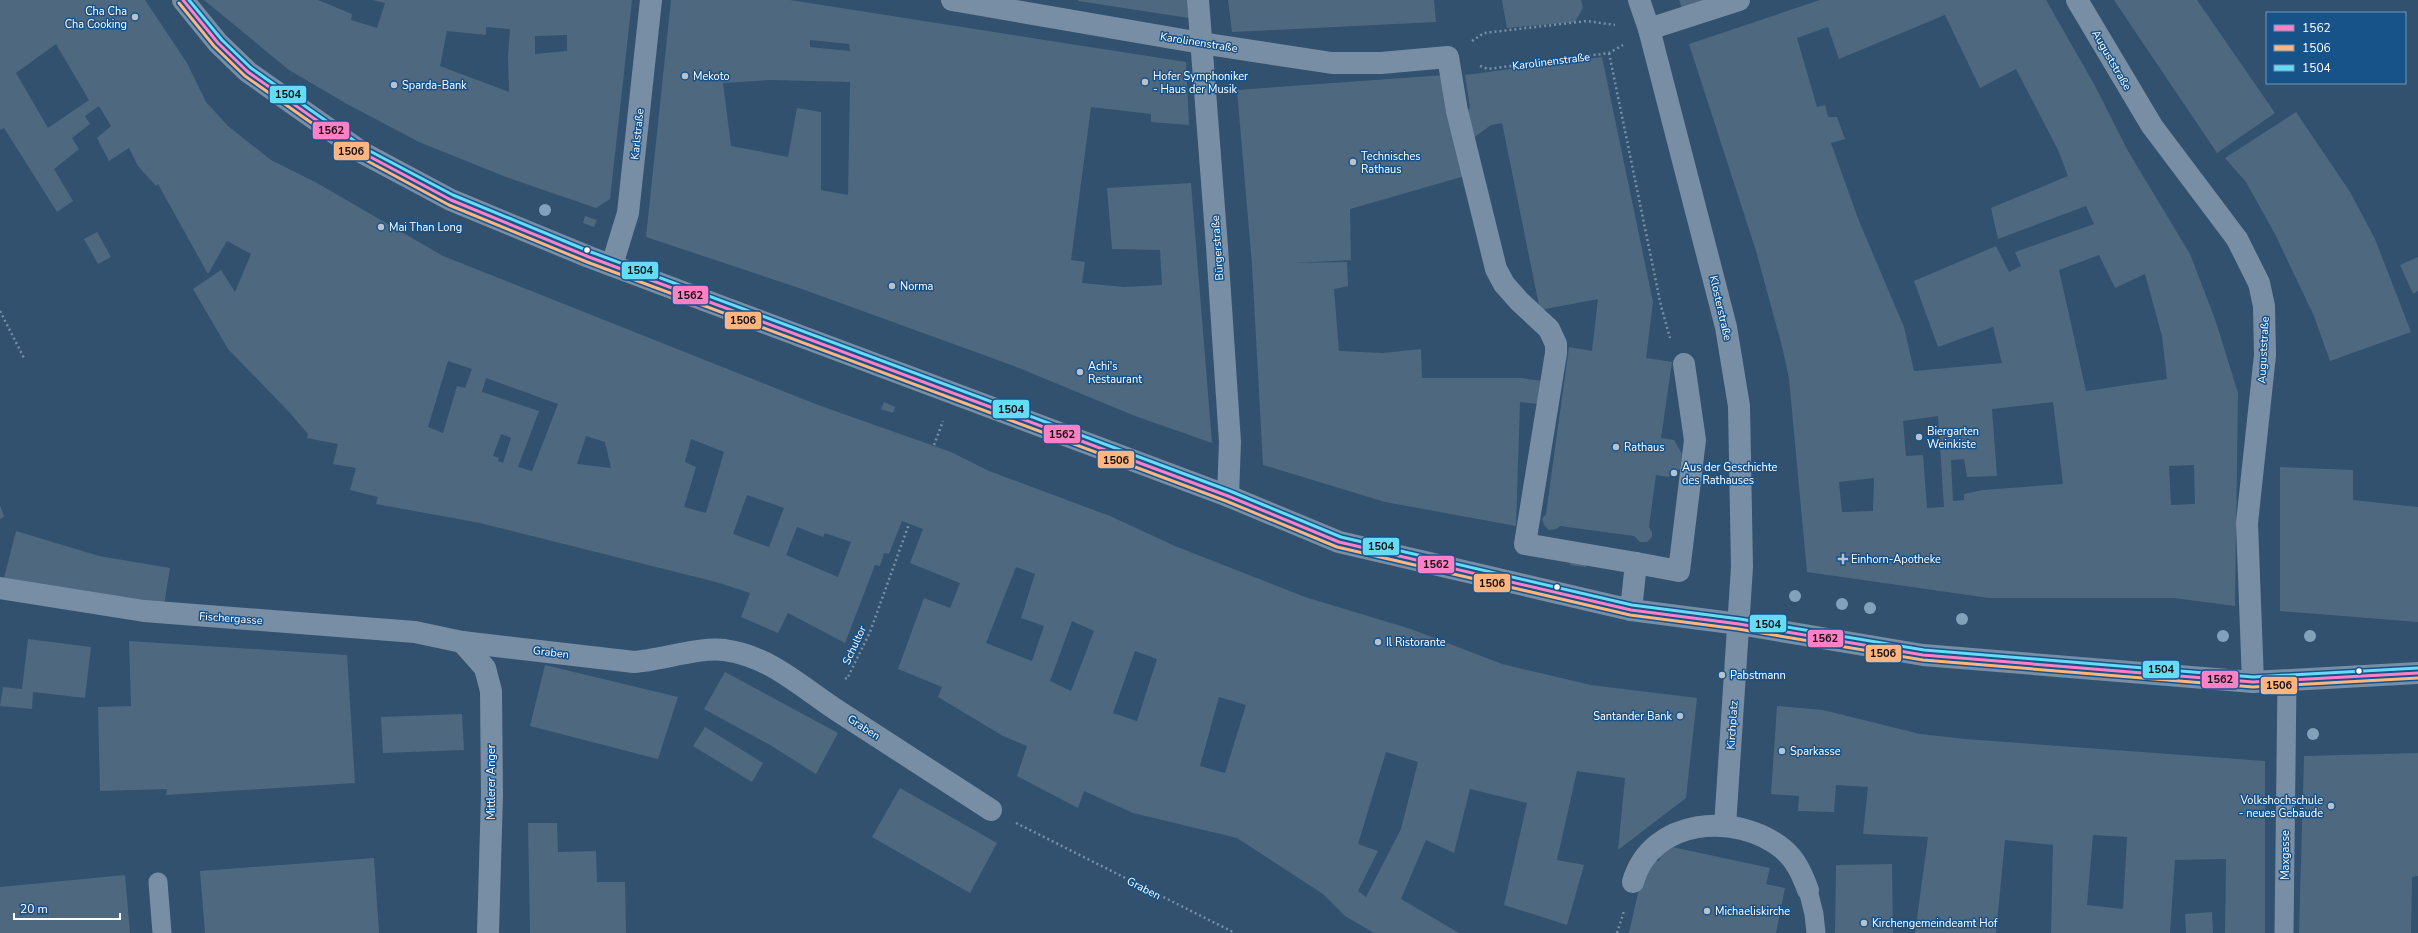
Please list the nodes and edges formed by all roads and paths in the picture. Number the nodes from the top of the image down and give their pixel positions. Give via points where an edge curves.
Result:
1 (183, 0) edge
2 (651, 0) edge
3 (952, 0) edge
4 (1198, 0) edge
5 (1639, 0) edge
6 (1738, 0) edge
7 (2077, 0) edge
8 (1649, 29) junction
9 (1201, 43) junction
10 (1609, 54) junction
11 (1448, 57) junction
12 (612, 266) junction
13 (0, 311) edge
14 (24, 358) dead end
15 (1684, 364) joint
16 (1228, 496) junction
17 (909, 524) dead end
18 (1636, 563) junction
19 (0, 588) edge
20 (1631, 610) junction
21 (1739, 624) junction
22 (462, 642) junction
23 (2418, 673) edge
24 (840, 676) dead end
25 (2287, 681) junction
26 (2253, 682) junction
27 (991, 810) joint
28 (1725, 826) junction
29 (158, 882) dead end
30 (1633, 882) dead end
31 (1808, 890) joint
32 (162, 933) edge
33 (488, 933) edge
34 (1236, 933) edge
35 (1816, 933) edge
36 (2284, 933) edge

1 - 12 street via 218,43 248,72 286,101 364,153 451,200
2 - 12 street, Karlstraße via 628,213
3 - 9 street, Karolinenstraße
4 - 9 street, Bürgerstraße
5 - 8 street, Klosterstraße
6 - 8 street
7 - 26 street, Auguststraße via 2152,126 2237,239 2259,283 2264,306 2264,354 2247,523
8 - 10 path, Karolinenstraße
8 - 11 path via 1587,21 1484,33
8 - 21 street, Klosterstraße via 1726,327 1739,406 1742,567
9 - 11 street, Karolinenstraße via 1332,63 1381,63
9 - 16 street, Bürgerstraße via 1230,442
10 - 11 path, Karolinenstraße via 1488,68
10 - 15 path via 1661,306 1670,338
11 - 18 street via 1459,118 1496,269 1504,284 1519,301 1549,329 1556,344 1524,544
12 - 16 street
13 - 14 path
15 - 18 street via 1695,440 1679,571
16 - 20 street via 1339,542
17 - 24 path, Schultor via 870,632 846,679
18 - 20 street
19 - 22 street, Fischergasse via 144,611 415,632
20 - 21 street
21 - 26 street via 1924,655
21 - 28 street, Kirchplatz
22 - 27 street, Graben via 634,662 708,650 725,650 772,665
22 - 33 street, Mittlerer Anger via 485,668 491,691 492,795
23 - 25 street
25 - 26 street
25 - 36 lane, Maxgasse
27 - 34 path, Graben
28 - 30 street via 1682,830 1668,836 1646,854 1637,866
28 - 31 street via 1761,836 1783,849 1798,865
29 - 32 lane
31 - 35 lane

